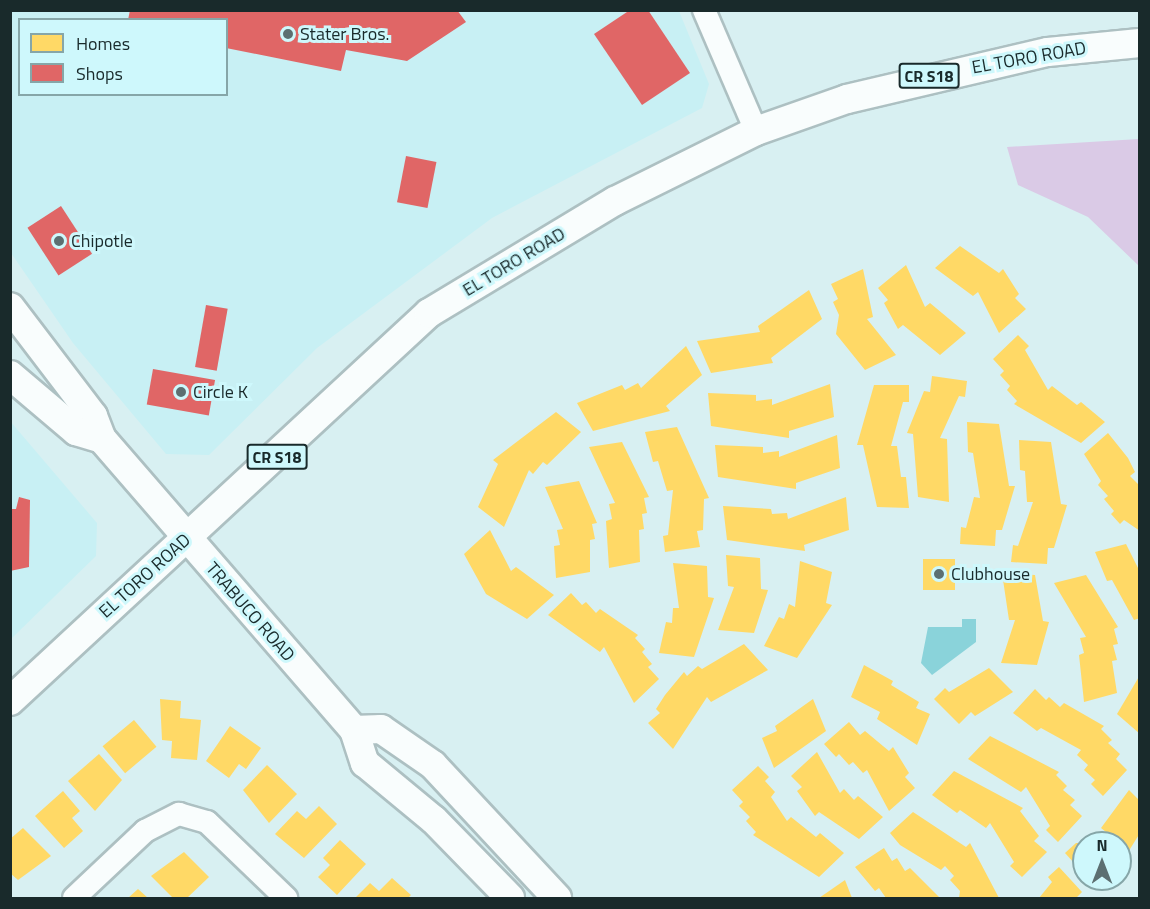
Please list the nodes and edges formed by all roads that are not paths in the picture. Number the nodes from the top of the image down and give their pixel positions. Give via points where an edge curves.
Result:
1 (704, 10) edge
2 (1140, 43) edge
3 (756, 131) junction
4 (10, 306) edge
5 (10, 375) edge
6 (102, 439) junction
7 (187, 537) junction
8 (10, 701) edge
9 (354, 730) junction
10 (74, 898) edge
11 (286, 898) edge
12 (510, 898) edge
13 (557, 898) edge

1 - 3 street
2 - 3 main road, EL TORO ROAD / CR S18 via 1048,52 922,77
3 - 7 main road, EL TORO ROAD / CR S18 via 615,201 429,313
4 - 6 main road, TRABUCO ROAD via 93,416
5 - 6 main road, TRABUCO ROAD via 76,431
6 - 7 main road, TRABUCO ROAD
7 - 8 main road, EL TORO ROAD / CR S18
7 - 9 main road, TRABUCO ROAD
9 - 12 main road, TRABUCO ROAD via 365,763 434,820
9 - 13 main road via 381,729 433,765
10 - 11 street via 145,831 179,814 207,822

